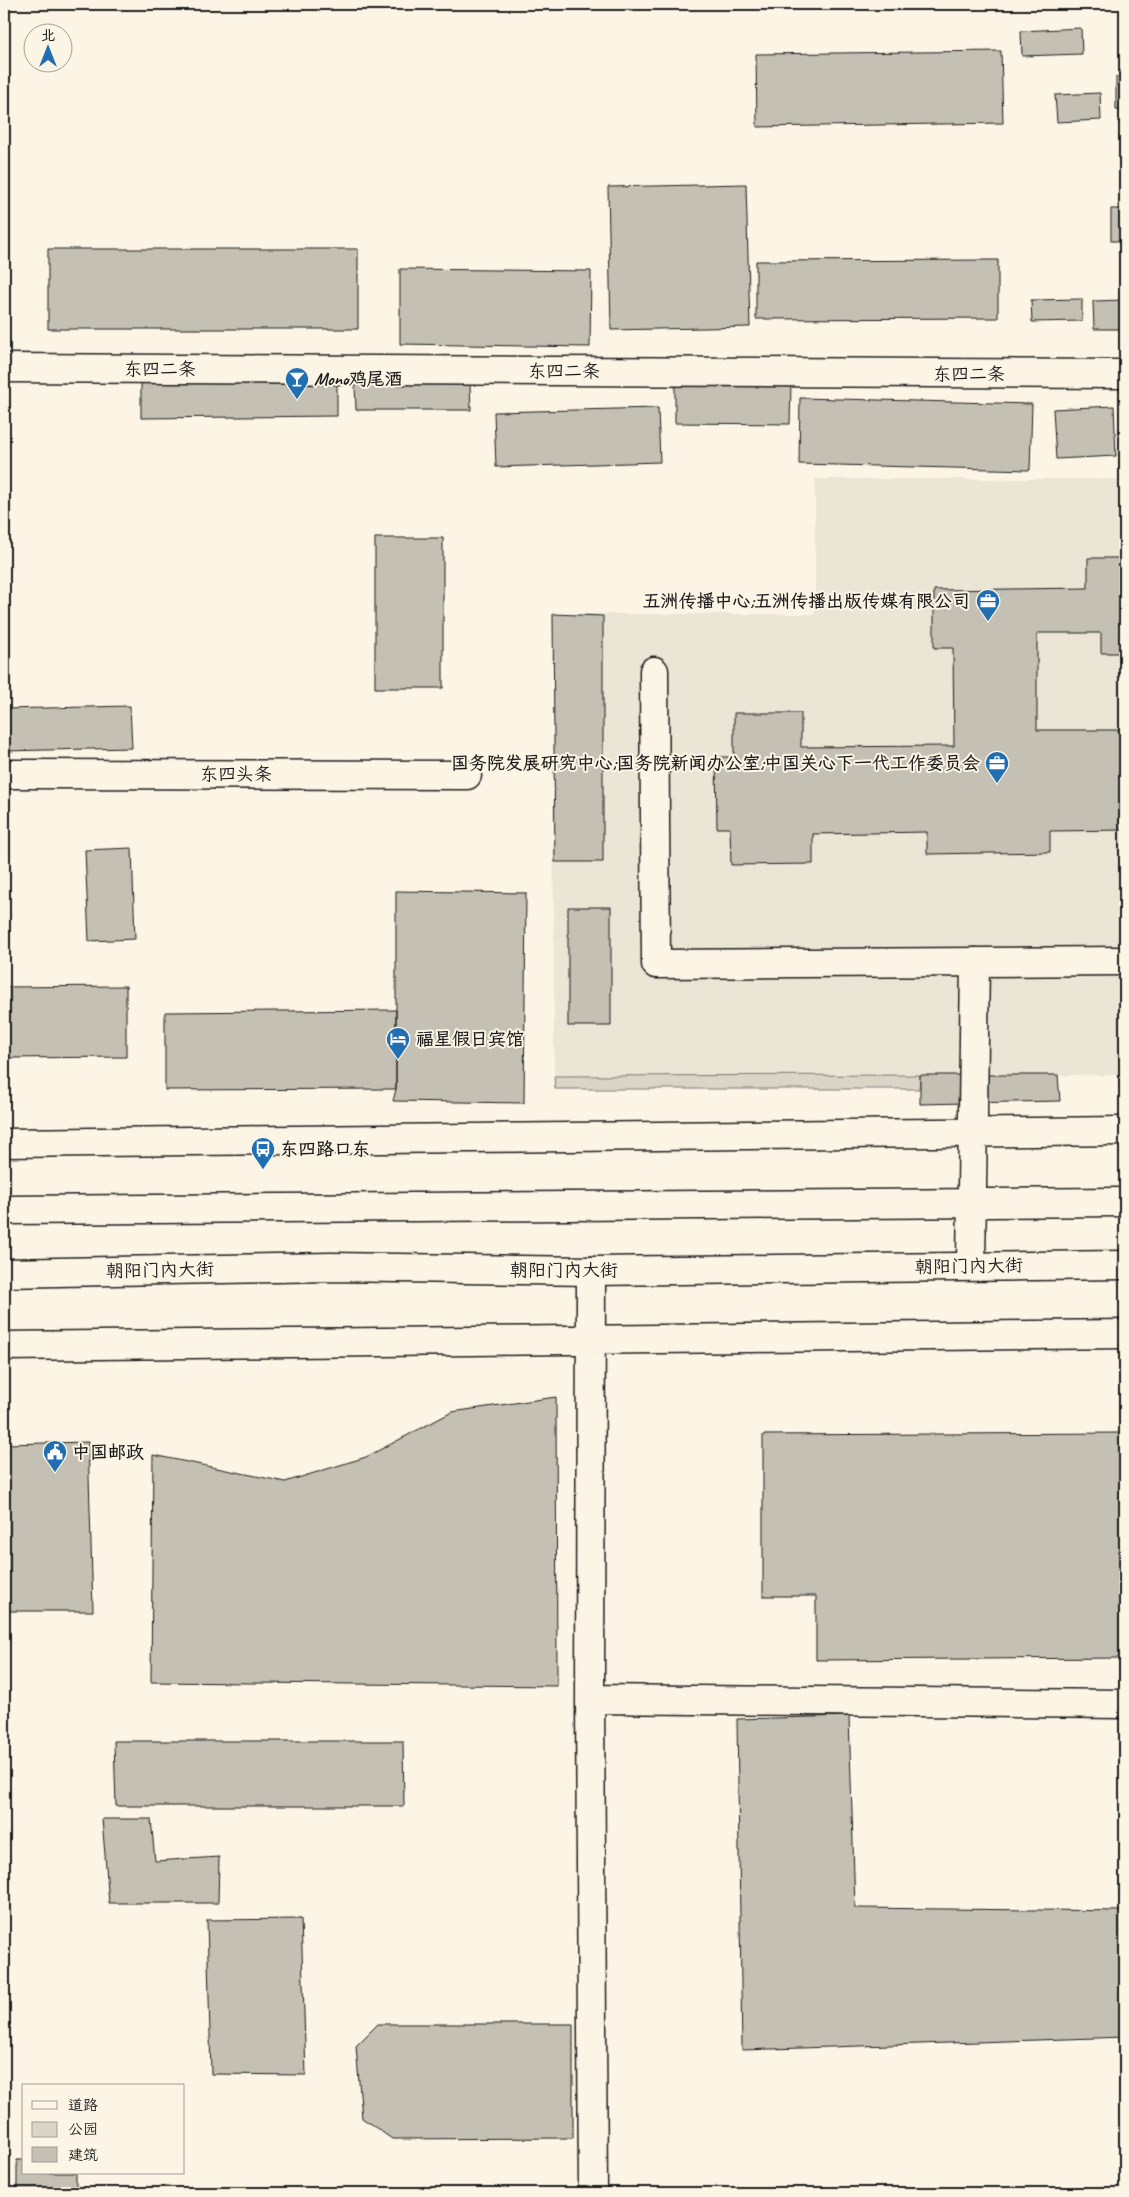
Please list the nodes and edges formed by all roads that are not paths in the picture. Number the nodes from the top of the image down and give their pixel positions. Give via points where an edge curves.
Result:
1 (4, 368) edge
2 (1125, 374) edge
3 (654, 670) dead end
4 (4, 774) edge
5 (467, 775) dead end
6 (1125, 961) edge
7 (974, 962) junction
8 (1125, 1131) edge
9 (973, 1133) junction
10 (4, 1143) edge
11 (1125, 1202) edge
12 (970, 1203) junction
13 (4, 1210) edge
14 (1125, 1265) edge
15 (971, 1266) junction
16 (591, 1271) junction
17 (4, 1273) edge
18 (1125, 1334) edge
19 (591, 1340) junction
20 (4, 1346) edge
21 (590, 1699) junction
22 (1125, 1704) edge
23 (593, 2193) edge

1 - 2 street, 东四二条
3 - 7 street via 656,964
4 - 5 street, 东四头条
6 - 7 street
7 - 9 street
8 - 9 street
9 - 10 street
9 - 12 street
11 - 12 street
12 - 13 street
12 - 15 street
14 - 15 street, 朝阳门内大街
15 - 16 street, 朝阳门内大街
16 - 17 street, 朝阳门内大街 via 331,1267
16 - 19 street
18 - 19 street
19 - 20 street
19 - 21 street
21 - 22 street
21 - 23 street

